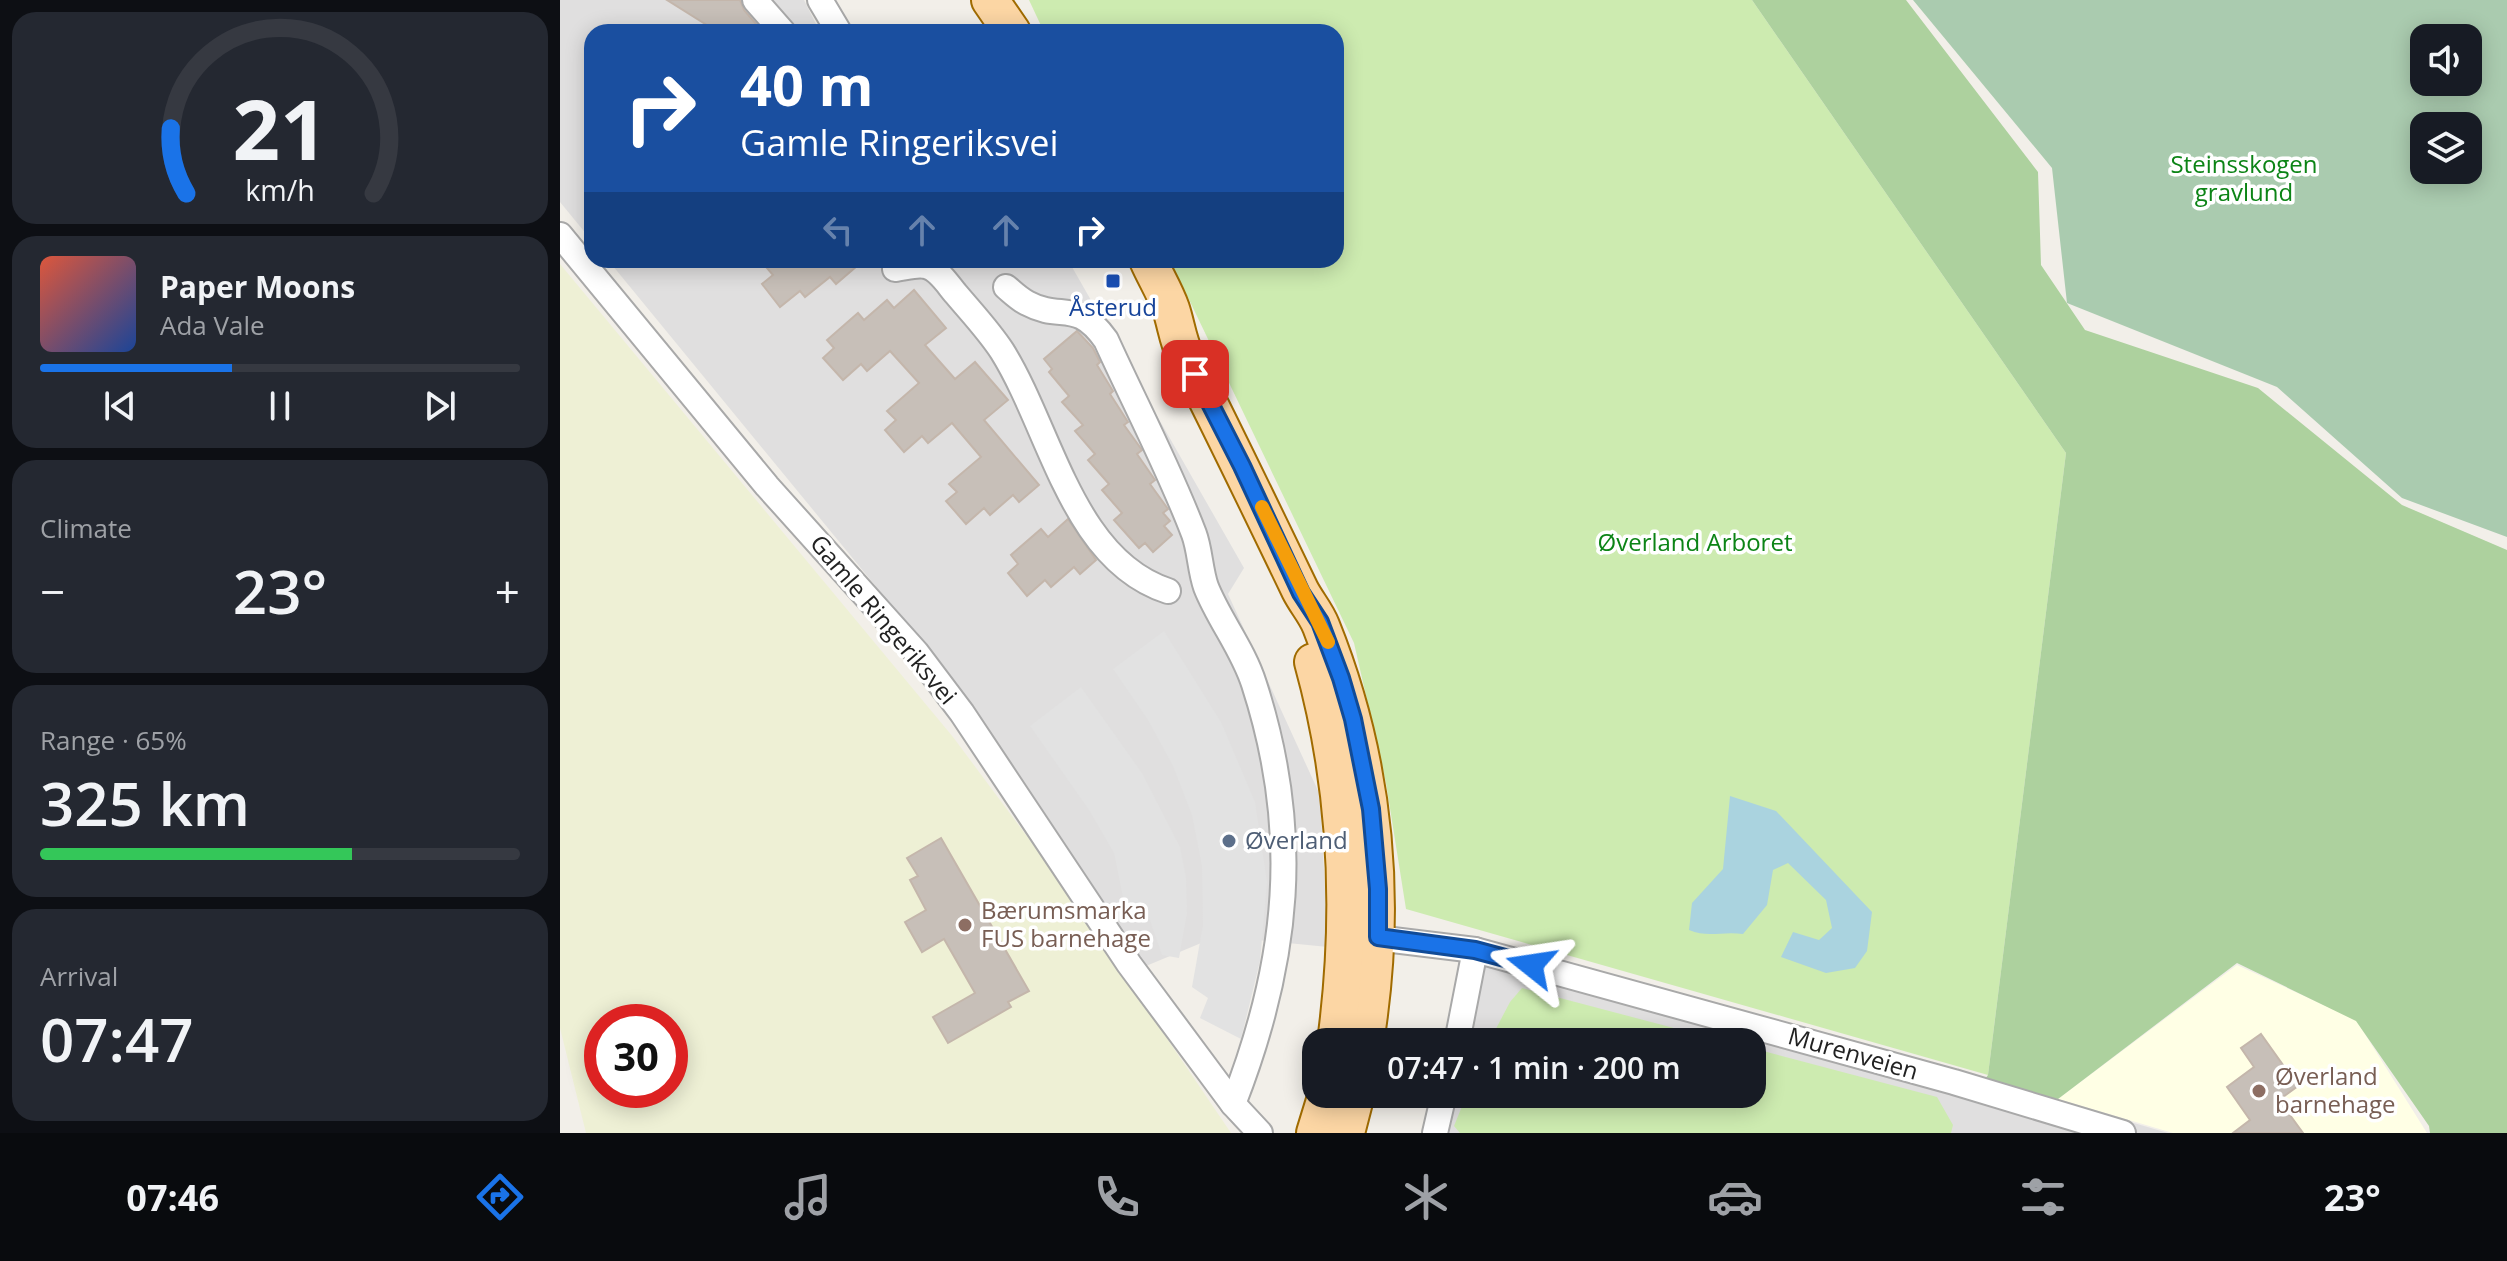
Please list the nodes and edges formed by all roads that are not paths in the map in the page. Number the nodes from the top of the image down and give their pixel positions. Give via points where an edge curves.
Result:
1 (755, 0) edge
2 (820, 0) edge
3 (961, 0) edge
4 (990, 0) edge
5 (776, 24) edge
6 (834, 24) edge
7 (978, 24) edge
8 (1006, 24) edge
9 (560, 235) edge
10 (584, 264) edge
11 (587, 268) edge
12 (902, 268) edge
13 (930, 268) edge
14 (1128, 268) edge
15 (1152, 268) edge
16 (895, 269) dead end
17 (1006, 287) dead end
18 (1183, 351) junction
19 (1168, 591) dead end
20 (1362, 936) junction
21 (1475, 950) junction
22 (1339, 1028) edge
23 (1365, 1028) edge
24 (1460, 1028) edge
25 (1233, 1104) junction
26 (1323, 1108) edge
27 (1352, 1108) edge
28 (1441, 1108) edge
29 (1260, 1133) edge
30 (1315, 1133) edge
31 (1346, 1133) edge
32 (1435, 1133) edge
33 (2123, 1133) edge

1 - 5 street
2 - 6 street
3 - 7 main road
4 - 8 main road
9 - 10 street, Gamle Ringeriksvei
11 - 25 street, Gamle Ringeriksvei via 767,486 916,652 1129,964
12 - 16 street
13 - 19 street via 1003,353 1083,516 1112,559 1143,583
14 - 18 main road via 1157,319
15 - 18 main road
17 - 25 street via 1027,303 1080,314 1106,340 1195,535 1207,587 1258,698 1278,772 1284,886 1274,972 1257,1043
18 - 20 main road via 1301,593
20 - 21 street, Murenveien
20 - 22 main road
20 - 23 main road
21 - 24 street
21 - 33 street, Murenveien
25 - 29 street, Gamle Ringeriksvei
26 - 30 main road
27 - 31 main road
28 - 32 street

